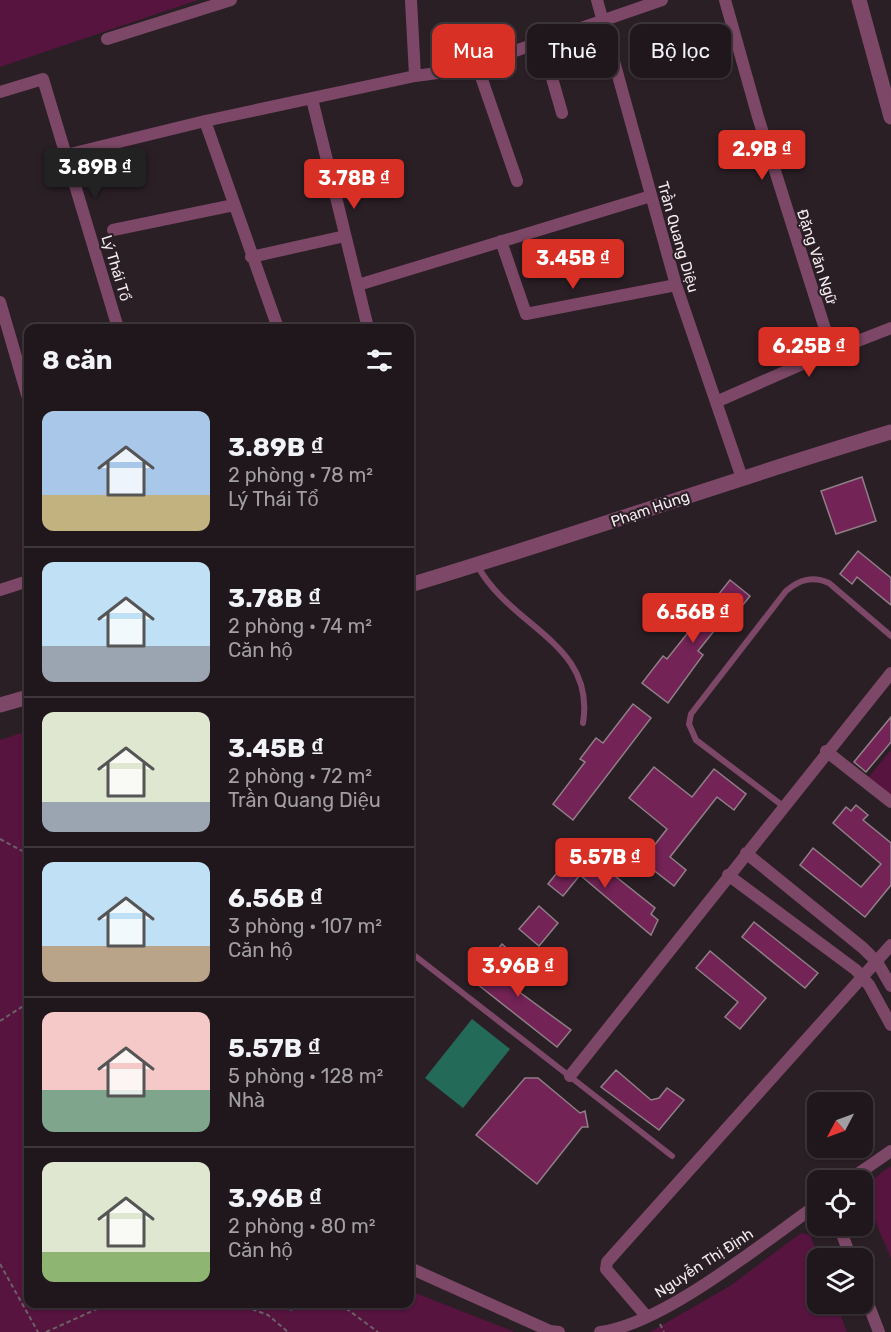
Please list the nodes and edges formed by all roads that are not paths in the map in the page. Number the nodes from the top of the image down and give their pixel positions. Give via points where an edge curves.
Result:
1 (231, 0) edge
2 (411, 0) edge
3 (597, 0) edge
4 (662, 0) edge
5 (725, 0) edge
6 (859, 0) edge
7 (603, 22) junction
8 (597, 24) edge
9 (107, 39) dead end
10 (432, 74) edge
11 (415, 76) junction
12 (481, 78) edge
13 (552, 78) edge
14 (0, 92) edge
15 (312, 99) junction
16 (890, 110) edge
17 (562, 113) dead end
18 (205, 121) junction
19 (66, 156) junction
20 (517, 182) dead end
21 (651, 196) junction
22 (234, 205) junction
23 (113, 230) dead end
24 (345, 236) junction
25 (501, 241) junction
26 (251, 257) junction
27 (358, 285) junction
28 (676, 285) junction
29 (0, 302) edge
30 (117, 324) edge
31 (276, 324) edge
32 (367, 324) edge
33 (891, 328) edge
34 (832, 351) junction
35 (24, 375) edge
36 (716, 402) junction
37 (891, 432) edge
38 (742, 478) junction
39 (477, 565) junction
40 (24, 583) edge
41 (414, 584) edge
42 (0, 590) edge
43 (891, 636) edge
44 (891, 673) edge
45 (24, 698) edge
46 (0, 705) edge
47 (583, 723) dead end
48 (826, 751) junction
49 (891, 802) edge
50 (783, 806) junction
51 (746, 853) junction
52 (728, 875) junction
53 (891, 945) edge
54 (414, 955) edge
55 (877, 962) junction
56 (863, 977) junction
57 (891, 986) edge
58 (891, 1025) edge
59 (570, 1076) junction
60 (891, 1151) edge
61 (672, 1156) dead end
62 (863, 1170) edge
63 (807, 1212) edge
64 (414, 1271) edge
65 (872, 1314) edge
66 (647, 1317) junction
67 (559, 1332) edge
68 (600, 1332) edge
69 (879, 1332) edge

1 - 9 street
2 - 11 street
3 - 7 street, Trần Quang Diệu
4 - 7 street
5 - 34 street, Đặng Văn Ngữ via 761,129
6 - 16 street
7 - 8 street
7 - 21 street, Trần Quang Diệu
10 - 11 street
11 - 15 street
12 - 20 street
13 - 17 street
14 - 19 street, Lý Thái Tổ via 43,79
15 - 18 street
15 - 24 street
18 - 19 street
18 - 22 street
19 - 30 street, Lý Thái Tổ
21 - 25 street
21 - 28 street, Trần Quang Diệu
22 - 23 street
22 - 26 street
24 - 26 street
24 - 27 street
25 - 27 street
25 - 28 street via 526,314
26 - 31 street
27 - 32 street
28 - 36 street, Trần Quang Diệu
29 - 35 street
33 - 34 street
34 - 36 street
36 - 38 street, Trần Quang Diệu
37 - 38 street, Phạm Hùng
38 - 39 street, Phạm Hùng
39 - 41 street, Phạm Hùng
39 - 47 lane via 507,605 575,668 585,693
40 - 42 street
43 - 50 lane via 829,583 821,579 802,580 786,591 691,714 689,724 696,740
44 - 48 street
45 - 46 street
48 - 49 street
48 - 50 street
50 - 51 street
51 - 52 street
51 - 55 street
52 - 56 street
52 - 59 street
53 - 55 street
54 - 59 lane
55 - 56 street
55 - 57 street
56 - 58 street
56 - 66 street via 607,1262 606,1269
59 - 61 lane
60 - 62 street
63 - 66 street, Nguyễn Thị Định
64 - 67 street
65 - 69 street
66 - 68 street, Nguyễn Thị Định via 619,1330

